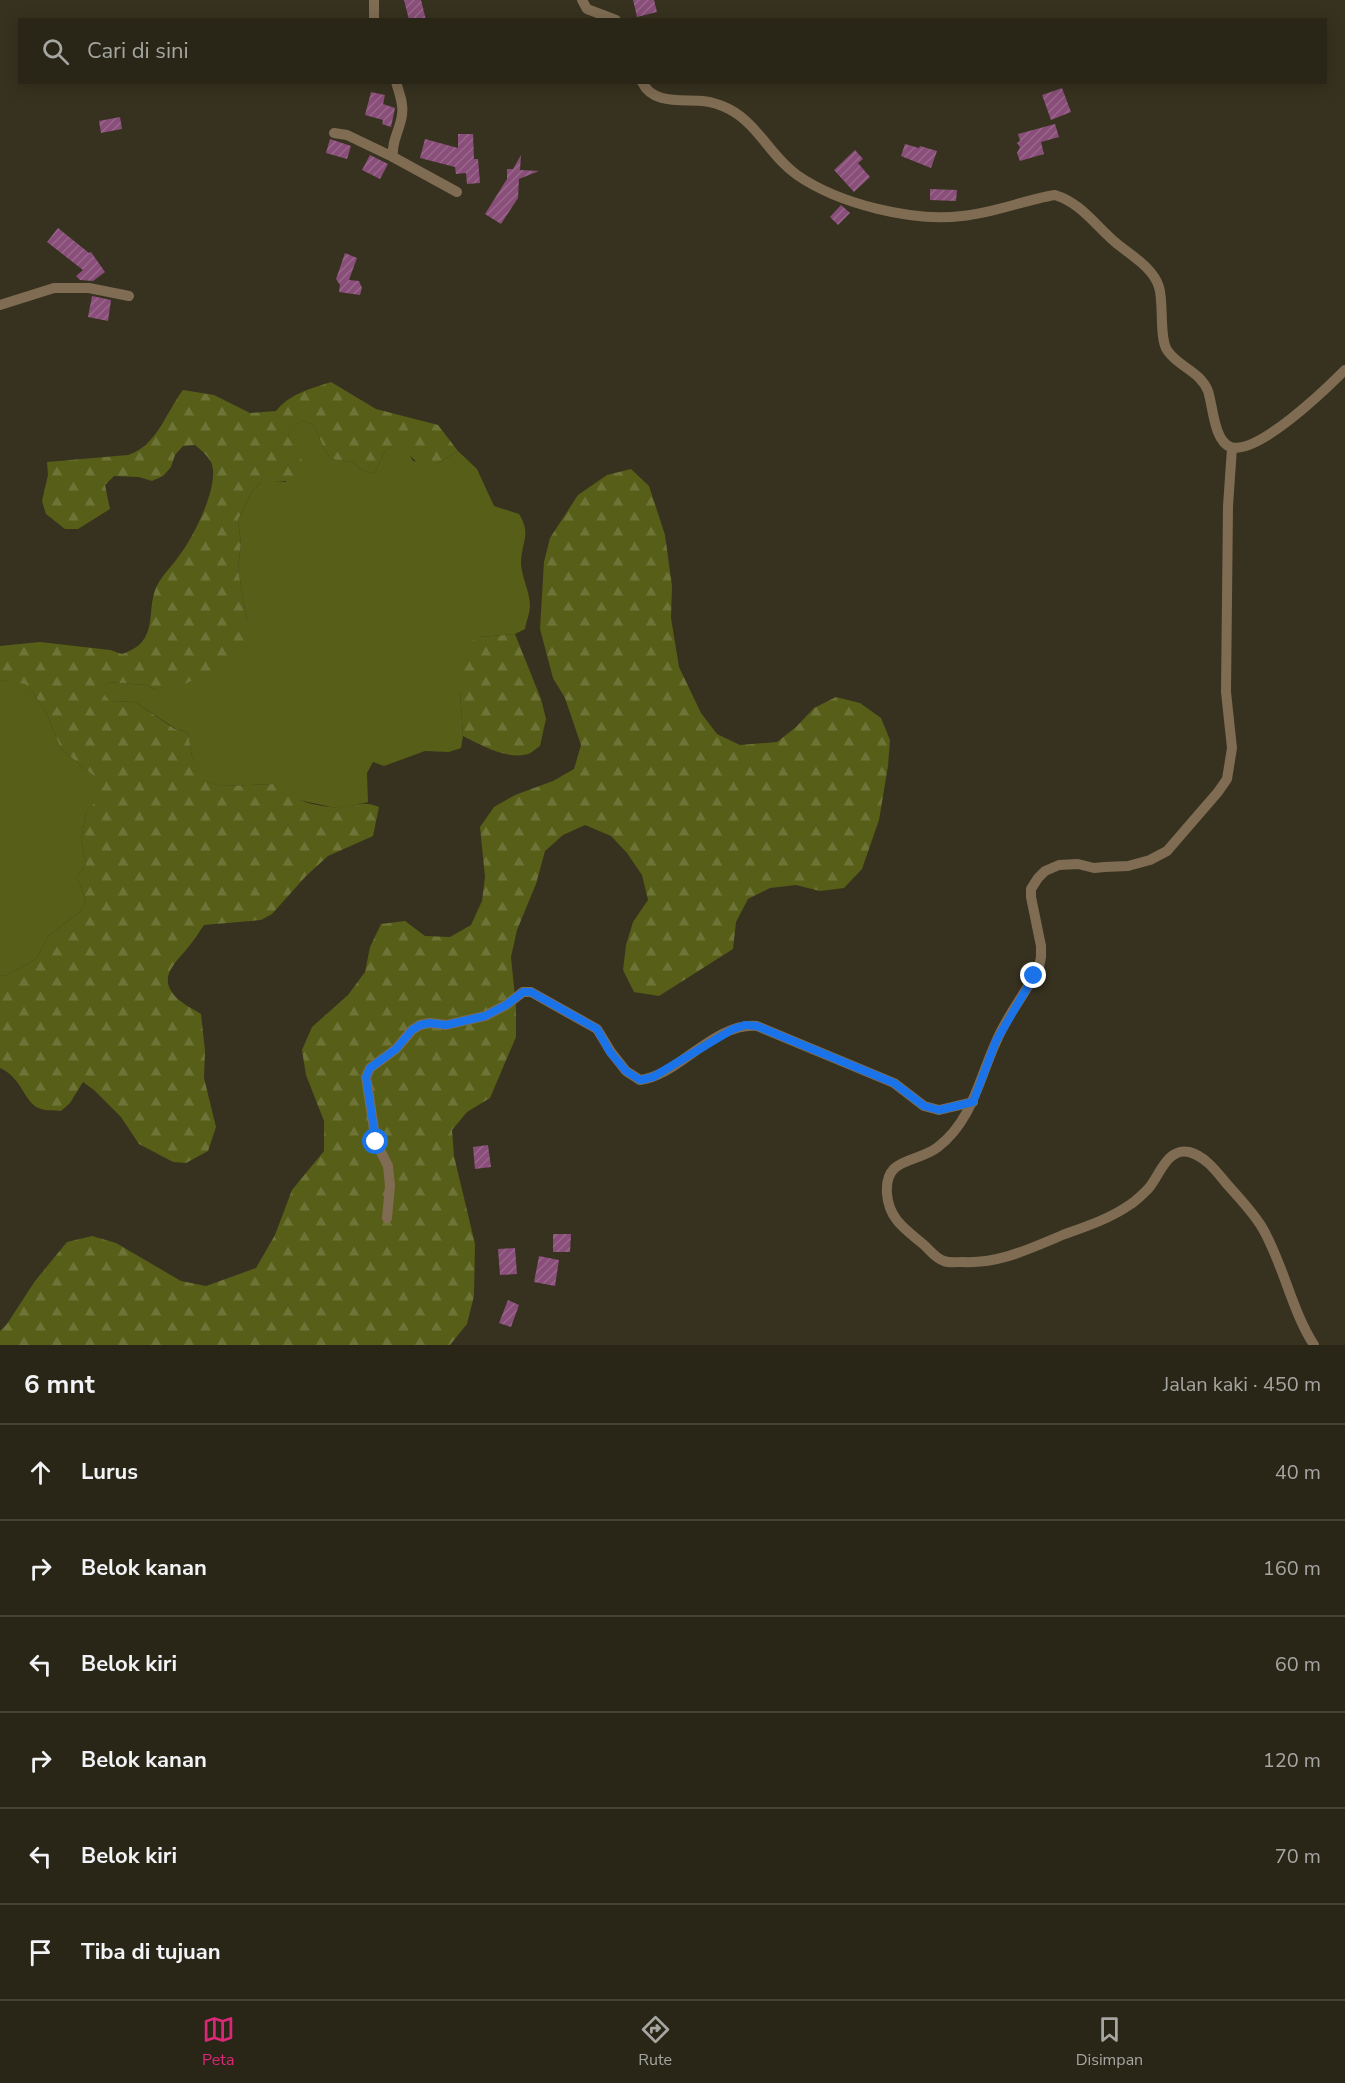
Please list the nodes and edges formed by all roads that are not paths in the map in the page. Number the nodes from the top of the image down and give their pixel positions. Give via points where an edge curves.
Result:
1 (374, 0) edge
2 (582, 0) edge
3 (374, 18) edge
4 (611, 18) edge
5 (397, 84) edge
6 (643, 84) edge
7 (334, 133) dead end
8 (393, 157) junction
9 (457, 192) dead end
10 (129, 296) dead end
11 (0, 305) edge
12 (1345, 370) edge
13 (1232, 448) junction
14 (973, 1102) junction
15 (387, 1218) dead end
16 (1314, 1345) edge

1 - 3 street
2 - 4 street via 587,9
5 - 8 street via 402,116 392,147
6 - 13 street via 661,98 704,101 731,110 749,123 795,173 856,202 942,218 1055,195 1077,206 1155,277 1161,295 1166,348 1205,384 1221,440
7 - 8 street via 347,135
8 - 9 street
10 - 11 street via 89,288 54,288
12 - 13 street via 1284,425 1245,448
13 - 14 street via 1226,692 1232,748 1227,779 1167,851 1150,861 1128,866 1059,865 1038,878 1031,897 1041,946 1039,967 996,1041
14 - 15 street via 939,1110 924,1106 894,1083 757,1026 745,1025 698,1048 653,1077 640,1080 626,1071 597,1029 531,992 523,992 485,1016 446,1025 420,1025 370,1068 366,1077 376,1142 388,1166
14 - 16 street via 956,1131 939,1147 905,1162 889,1175 887,1197 892,1215 938,1258 972,1263 998,1260 1101,1221 1136,1200 1167,1161 1186,1151 1205,1160 1263,1228 1296,1312

